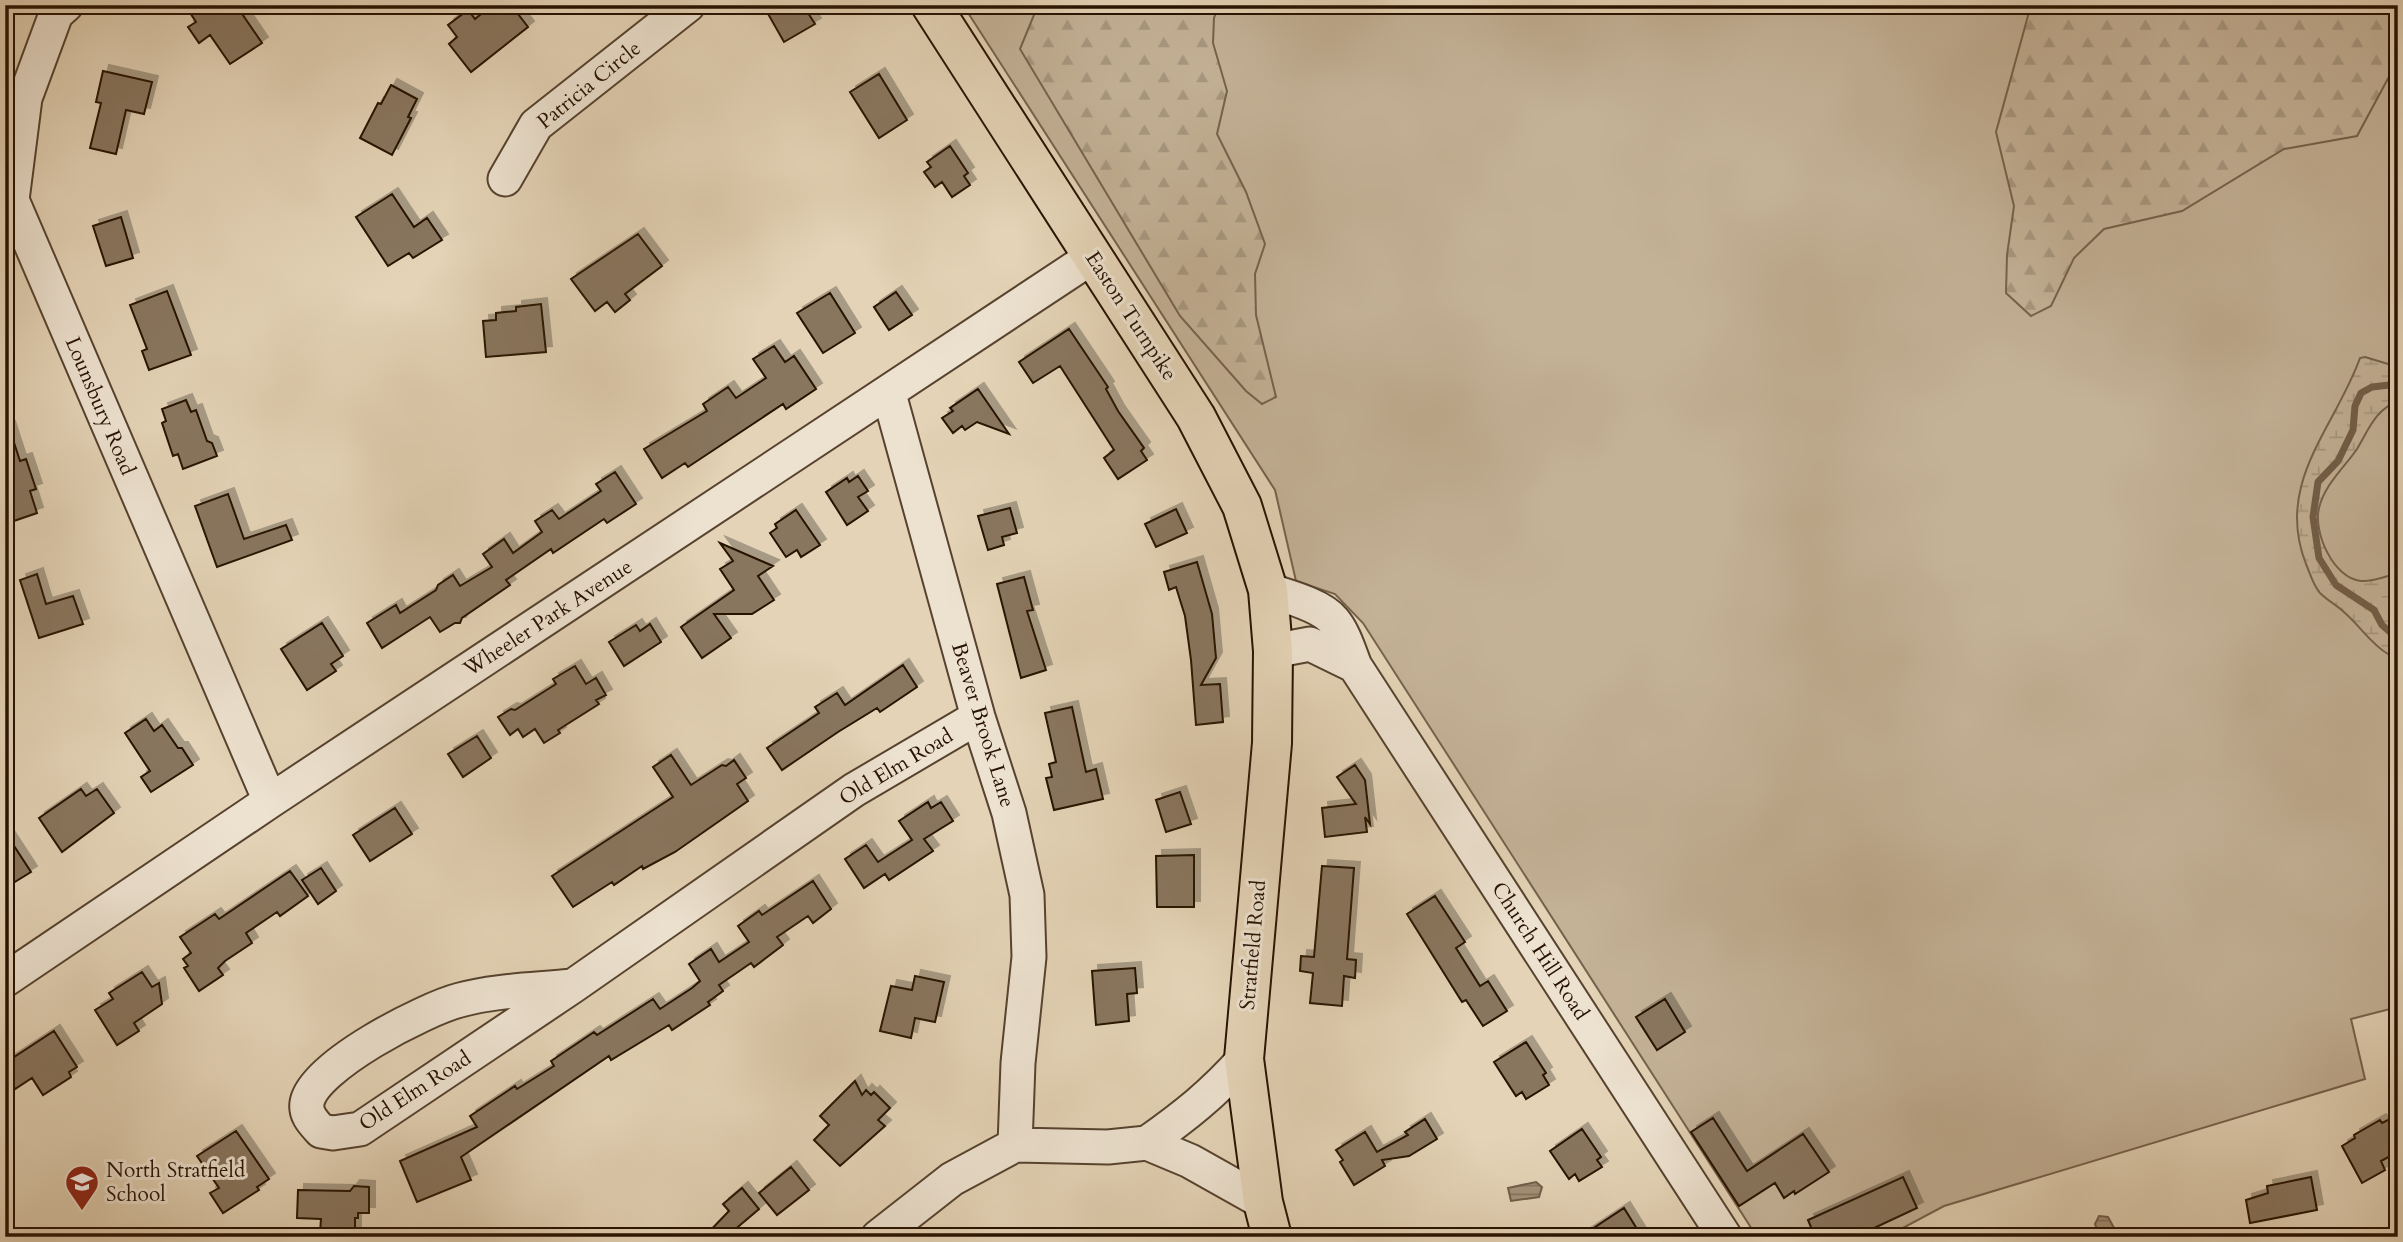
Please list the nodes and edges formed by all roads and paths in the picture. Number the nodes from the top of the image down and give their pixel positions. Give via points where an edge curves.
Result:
1 (65, 5) edge
2 (688, 5) edge
3 (931, 5) edge
4 (505, 179) dead end
5 (8, 195) edge
6 (1093, 257) junction
7 (888, 394) junction
8 (1268, 590) junction
9 (1273, 651) junction
10 (1355, 666) junction
11 (978, 717) junction
12 (270, 801) junction
13 (5, 980) edge
14 (573, 986) junction
15 (1244, 1059) junction
16 (1147, 1143) junction
17 (1015, 1145) junction
18 (1267, 1219) edge
19 (878, 1237) edge
20 (1725, 1237) edge

1 - 5 street, Lounsbury Road via 57,14 25,98
2 - 4 street, Patricia Circle via 536,125
3 - 6 main road, Easton Turnpike
5 - 12 street, Lounsbury Road
6 - 7 street, Wheeler Park Avenue
6 - 8 main road, Easton Turnpike via 1196,417 1242,506
7 - 11 street, Beaver Brook Lane
7 - 12 street, Wheeler Park Avenue
8 - 9 main road, Easton Turnpike
8 - 10 street, Church Hill Road via 1332,618
9 - 10 street via 1310,644
9 - 15 main road, Stratfield Road via 1272,743
10 - 20 street, Church Hill Road
11 - 14 street, Old Elm Road via 854,790
11 - 17 street, Beaver Brook Lane via 1009,813 1027,895 1029,957
12 - 13 street, Wheeler Park Avenue
14 - 14 street, Old Elm Road via 360,1129 321,1131 309,1116 307,1104 320,1082 385,1032 462,999
15 - 16 street via 1206,1099
15 - 18 main road, Stratfield Road
16 - 17 street
16 - 18 street via 1190,1161
17 - 19 street via 952,1179

